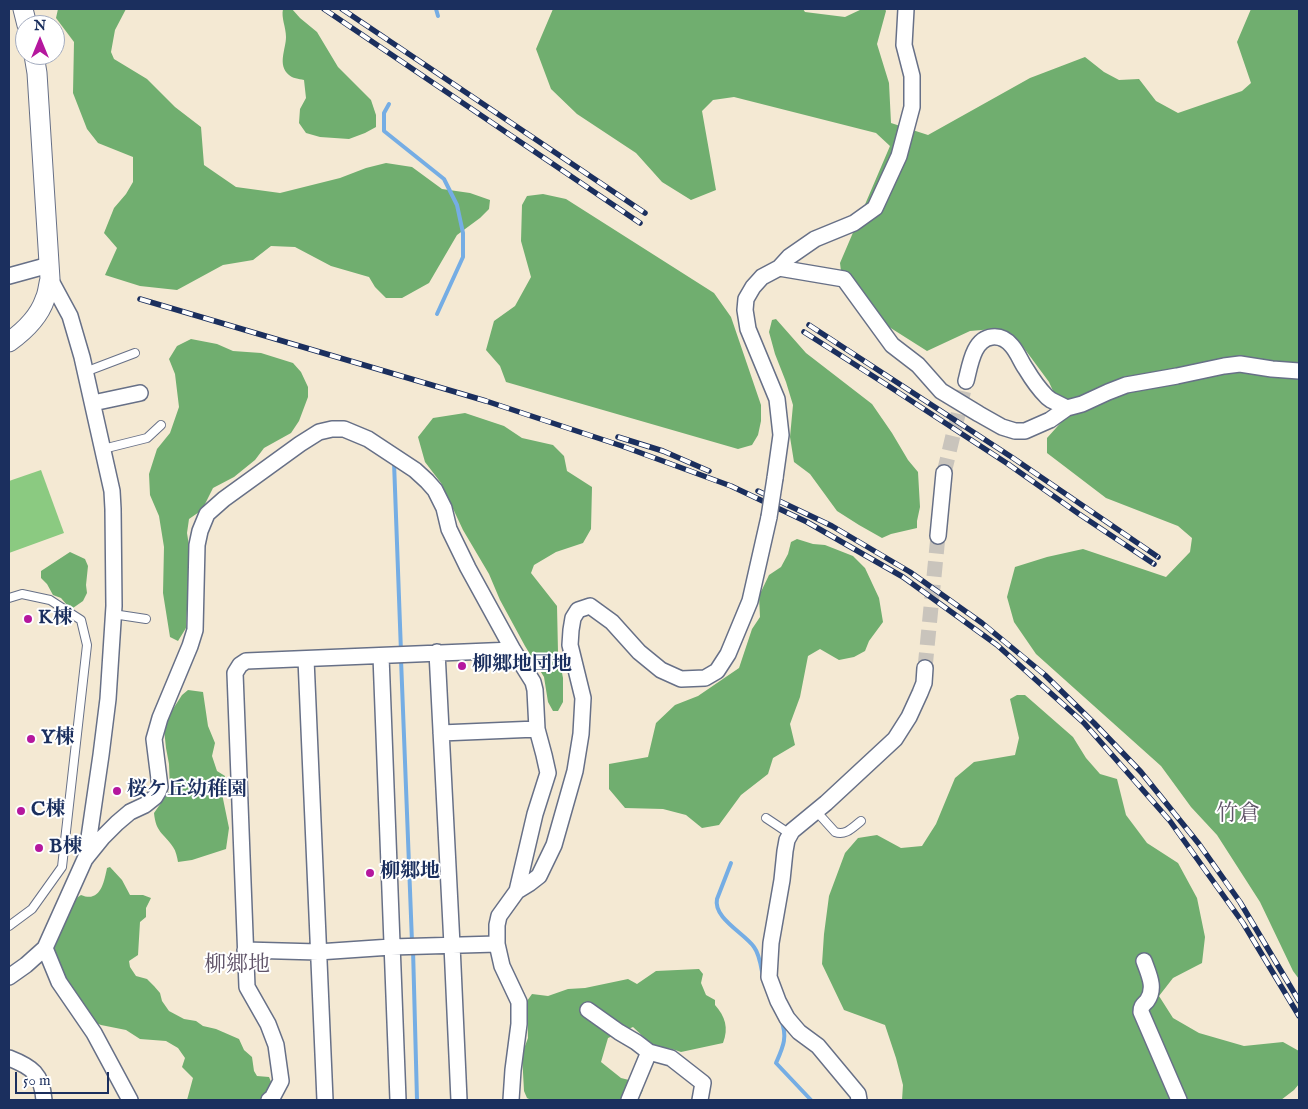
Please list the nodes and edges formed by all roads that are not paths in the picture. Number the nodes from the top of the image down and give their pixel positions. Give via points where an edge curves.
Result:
1 (906, 9) edge
2 (36, 65) edge
3 (780, 268) junction
4 (49, 272) junction
5 (9, 276) edge
6 (9, 342) edge
7 (136, 353) dead end
8 (1299, 370) edge
9 (85, 372) junction
10 (966, 381) tunnel mouth
11 (140, 393) dead end
12 (92, 403) junction
13 (1067, 408) junction
14 (161, 425) dead end
15 (103, 449) junction
16 (944, 473) tunnel mouth
17 (938, 536) tunnel mouth
18 (9, 598) edge
19 (113, 614) junction
20 (146, 619) dead end
21 (513, 650) junction
22 (437, 652) junction
23 (381, 656) junction
24 (306, 659) junction
25 (926, 668) tunnel mouth
26 (538, 729) junction
27 (441, 733) junction
28 (816, 811) junction
29 (766, 818) dead end
30 (861, 821) dead end
31 (790, 834) junction
32 (85, 859) junction
33 (517, 891) junction
34 (9, 926) edge
35 (452, 944) junction
36 (497, 944) junction
37 (397, 947) junction
38 (45, 948) junction
39 (245, 950) junction
40 (318, 952) junction
41 (1144, 961) dead end
42 (9, 977) edge
43 (588, 1010) dead end
44 (648, 1052) junction
45 (9, 1058) edge
46 (44, 1100) edge
47 (130, 1100) edge
48 (269, 1100) edge
49 (325, 1100) edge
50 (398, 1100) edge
51 (459, 1100) edge
52 (512, 1100) edge
53 (629, 1100) edge
54 (700, 1100) edge
55 (859, 1100) edge
56 (1179, 1100) edge

1 - 3 street via 904,45 912,76 912,107 899,156 875,208 854,223 815,239 789,257
2 - 4 street
3 - 13 street via 844,279 892,345 918,365 941,390 1002,427 1025,431
3 - 33 street, bridge via 762,277 746,299 748,329 778,399 781,435 769,517 750,601 728,654 717,671 705,678 681,679 661,670 639,652 612,622 590,606 578,610 573,618 570,645 582,698 575,771 554,845 539,876
4 - 5 street
4 - 6 street via 45,300 36,316 22,333
4 - 9 street via 70,316
7 - 9 lane
8 - 13 street via 1240,364 1224,366 1126,385
9 - 12 street
10 - 13 street via 975,352 983,340 997,336 1012,346 1026,371 1047,397
11 - 12 street
12 - 15 street
14 - 15 lane via 147,438
15 - 19 street via 112,491
16 - 17 street
18 - 34 lane via 22,594 50,600 81,620 86,645 62,867 32,909
19 - 20 lane
19 - 32 street via 108,699
21 - 22 street
21 - 26 street via 533,682
21 - 32 street via 468,568 435,490 427,481 368,439 344,429 319,432 207,514 197,545 195,630 154,740 160,787 155,797 117,823
22 - 23 street
22 - 27 street
23 - 24 street
23 - 37 street
24 - 39 street via 246,661 236,673
24 - 40 street
25 - 28 street via 920,693 895,739
26 - 27 street
26 - 33 street via 548,773
27 - 35 street
28 - 30 lane via 839,834
28 - 31 street
29 - 31 lane
31 - 55 street via 771,943 769,977 787,1018 818,1046 858,1094
32 - 38 street
33 - 36 street via 496,925
35 - 36 street
35 - 37 street
35 - 51 street
36 - 52 street via 502,966 518,1002
37 - 40 street
37 - 50 street
38 - 42 street
38 - 47 street via 59,982 94,1033
39 - 40 street
39 - 48 street via 246,987 268,1024 276,1045 281,1081
40 - 49 street
41 - 56 street via 1152,993 1141,1007 1141,1012
43 - 44 street
44 - 53 street
44 - 54 street via 671,1058 703,1083
45 - 46 street via 26,1064 37,1074

